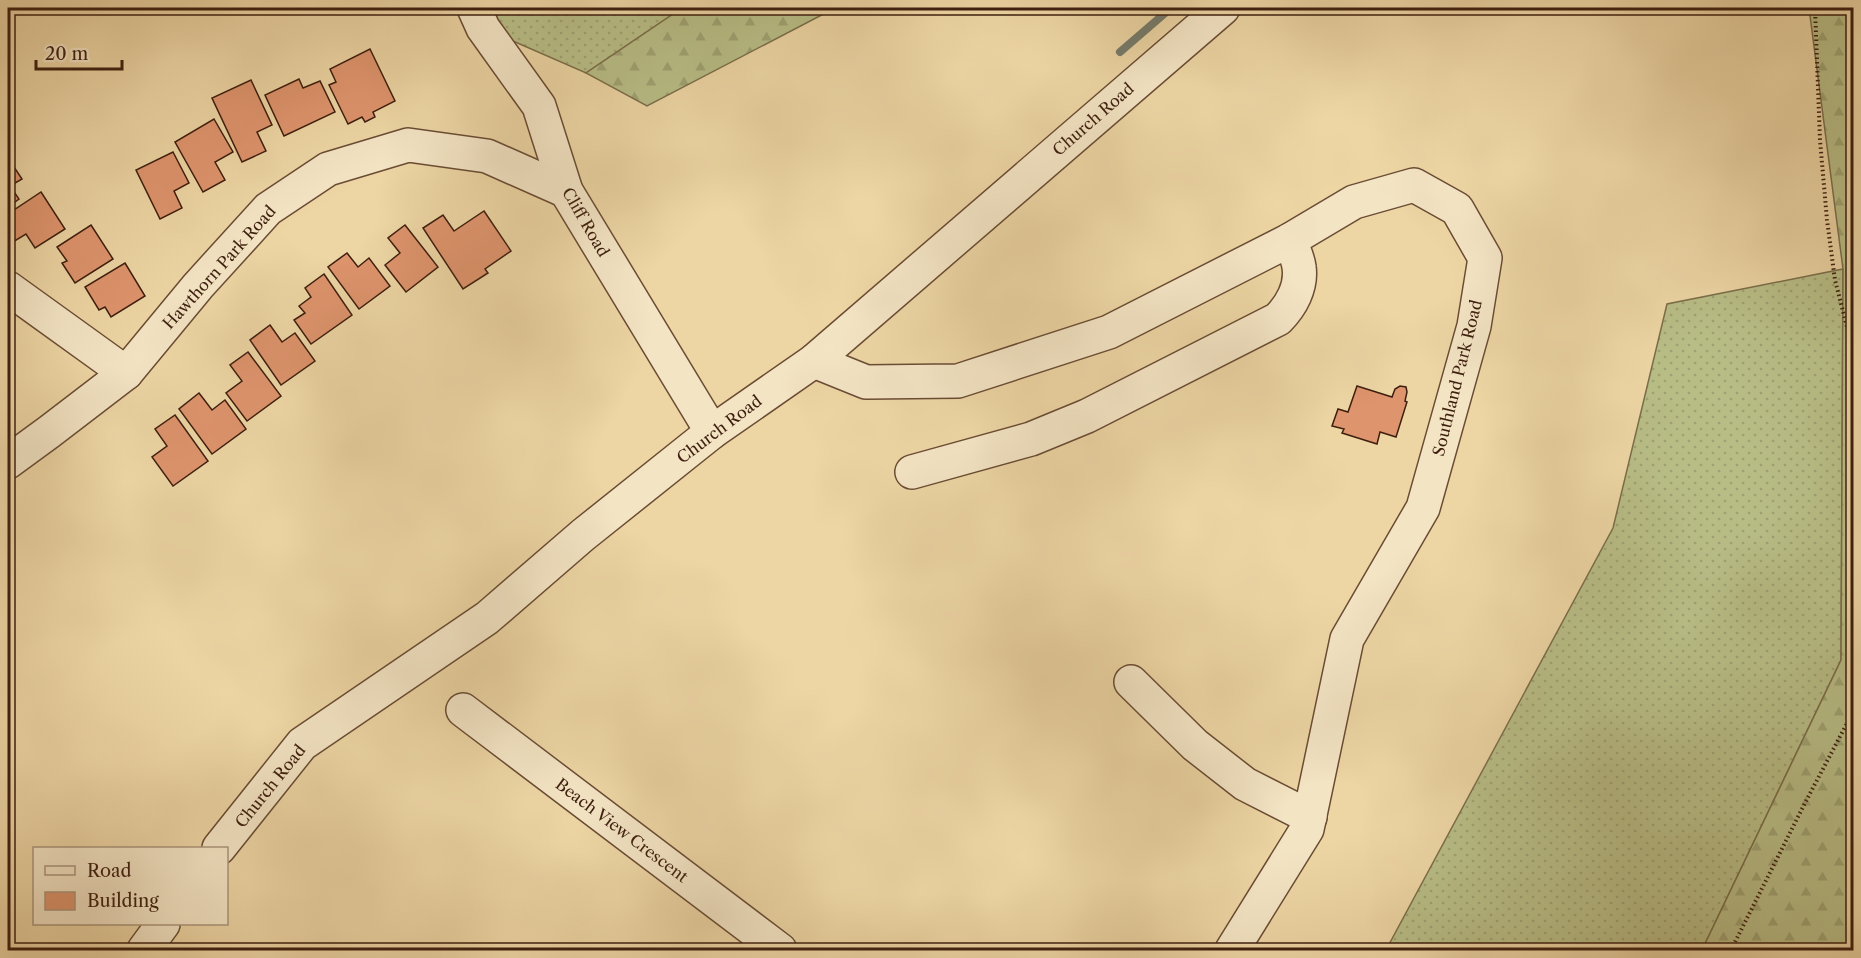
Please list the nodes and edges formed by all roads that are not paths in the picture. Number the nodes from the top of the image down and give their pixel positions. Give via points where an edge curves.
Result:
1 (474, 8) edge
2 (1223, 8) edge
3 (566, 191) junction
4 (1290, 240) junction
5 (8, 288) edge
6 (814, 361) junction
7 (126, 373) junction
8 (712, 432) junction
9 (8, 462) edge
10 (912, 472) dead end
11 (1131, 682) dead end
12 (463, 710) dead end
13 (1310, 817) junction
14 (221, 847) edge
15 (162, 925) edge
16 (144, 951) edge
17 (780, 951) edge
18 (1232, 951) edge

1 - 3 street, Cliff Road via 483,28 539,106
2 - 6 street, Church Road
3 - 7 street, Hawthorn Park Road via 487,156 408,145 328,168 268,209
3 - 8 street, Cliff Road
4 - 6 street, Southland Park Road via 1109,333 958,381 866,382
4 - 10 street via 1299,280 1291,303 1278,319 1088,416 1031,440
4 - 13 street, Southland Park Road via 1354,202 1414,185 1457,209 1485,258 1474,326 1423,508 1347,639
5 - 7 street
6 - 8 street, Church Road
7 - 9 street, Hawthorn Park Road
8 - 14 street, Church Road via 487,618 302,744
11 - 13 street via 1195,745 1245,784
12 - 17 street, Beach View Crescent
13 - 18 street, Southland Park Road via 1307,829
15 - 16 street

